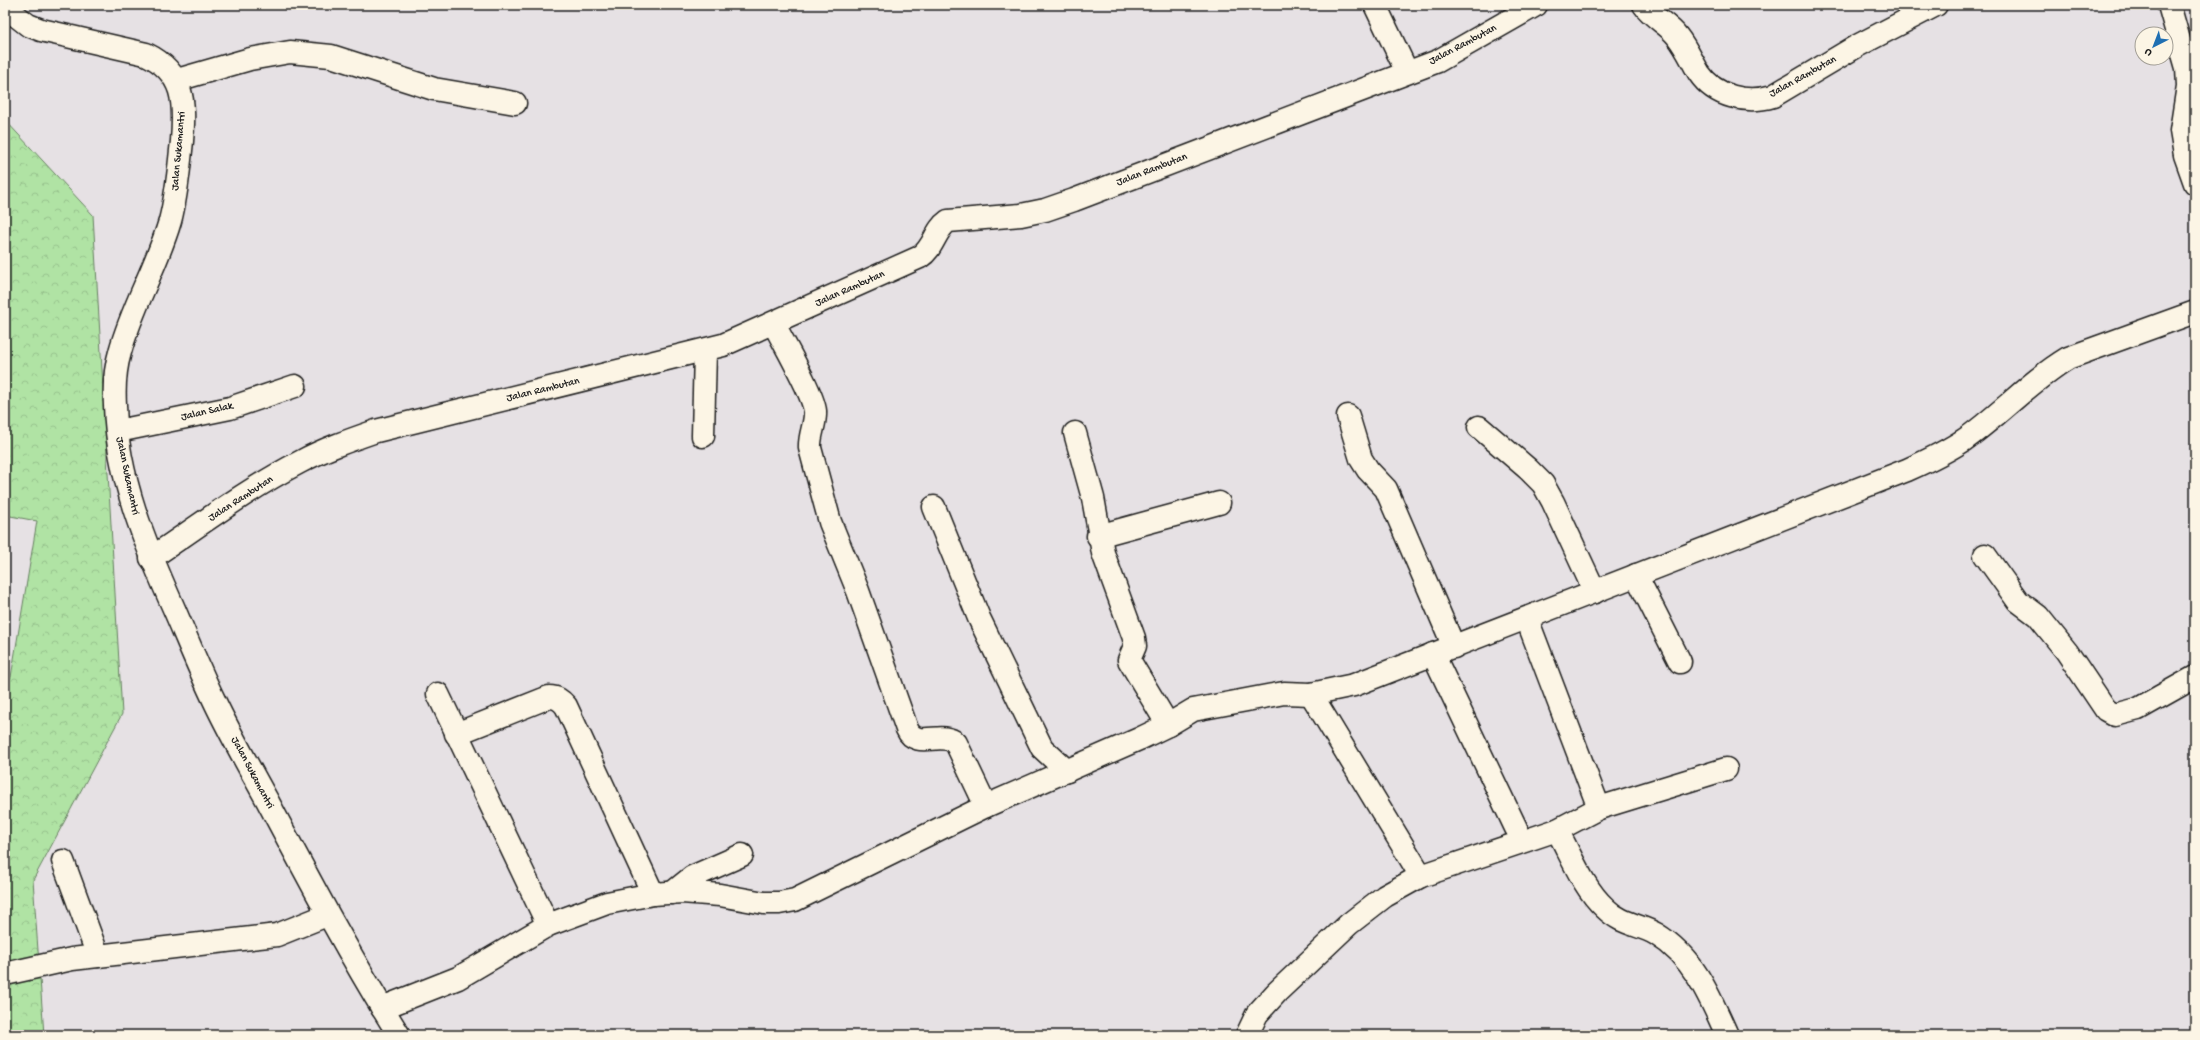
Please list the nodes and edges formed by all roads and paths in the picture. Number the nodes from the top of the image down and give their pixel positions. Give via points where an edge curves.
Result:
1 (1375, 5) edge
2 (1536, 5) edge
3 (1644, 5) edge
4 (1936, 5) edge
5 (2169, 5) edge
6 (5, 7) edge
7 (1407, 72) junction
8 (176, 80) junction
9 (514, 103) dead end
10 (2195, 183) edge
11 (2195, 312) edge
12 (774, 324) junction
13 (705, 350) junction
14 (295, 386) dead end
15 (1348, 416) dead end
16 (1479, 427) dead end
17 (118, 431) junction
18 (1075, 433) dead end
19 (703, 436) dead end
20 (1219, 504) dead end
21 (934, 507) dead end
22 (1098, 536) junction
23 (1985, 556) dead end
24 (151, 558) junction
25 (1636, 575) junction
26 (1595, 592) junction
27 (1527, 619) junction
28 (1454, 647) junction
29 (1433, 654) junction
30 (1680, 662) dead end
31 (2195, 677) edge
32 (438, 694) dead end
33 (1311, 694) junction
34 (1168, 725) junction
35 (456, 734) junction
36 (1726, 769) dead end
37 (1067, 771) junction
38 (986, 806) junction
39 (1599, 808) junction
40 (1516, 828) dead end
41 (1557, 830) junction
42 (742, 855) dead end
43 (63, 861) dead end
44 (1421, 876) junction
45 (662, 893) junction
46 (327, 915) junction
47 (548, 925) junction
48 (98, 956) junction
49 (5, 974) edge
50 (382, 1008) junction
51 (399, 1035) edge
52 (1247, 1035) edge
53 (1727, 1035) edge

1 - 7 street
2 - 7 street, Jalan Rambutan via 1459,50
3 - 4 street, Jalan Rambutan via 1678,36 1700,74 1710,85 1721,92 1742,99 1762,100
5 - 10 street via 2186,68 2188,86 2181,131 2185,155
6 - 8 street, Jalan Sukamantri via 28,25 41,30 146,54 168,68
7 - 12 street, Jalan Rambutan via 1046,210 999,217 952,219 942,226 931,247 920,257
8 - 9 street via 250,59 290,52 331,56 434,89
8 - 17 street, Jalan Sukamantri via 181,92 183,118 176,192 170,222 119,355 115,377
11 - 25 street via 2068,358 2050,369 1964,440 1938,456
12 - 13 street, Jalan Rambutan
12 - 38 street via 815,410 809,437 810,448 830,522 858,591 907,729 911,736 919,739 950,738 956,743
13 - 19 street
13 - 24 street, Jalan Rambutan via 376,431 340,443 262,484
14 - 17 street, Jalan Salak via 230,408
15 - 28 street via 1361,459 1386,489
16 - 26 street via 1542,484
17 - 24 street, Jalan Sukamantri via 135,517
18 - 22 street via 1093,498
20 - 22 street
21 - 37 street via 979,618 1042,748
22 - 34 street via 1134,638 1135,646 1129,660
23 - 31 street via 2018,601 2038,616 2067,652 2106,710 2116,715 2138,709
24 - 46 street, Jalan Sukamantri via 214,702
25 - 26 street
25 - 30 street
26 - 27 street
27 - 28 street
27 - 39 street
28 - 29 street
29 - 33 street via 1354,685
29 - 40 street
32 - 35 street
33 - 34 street via 1284,693 1204,706
33 - 44 street
34 - 37 street
35 - 45 street via 549,697 562,702
35 - 47 street
36 - 39 street
37 - 38 street
38 - 45 street via 795,900 764,903 720,895
39 - 41 street
41 - 44 street
41 - 53 street via 1590,890 1605,909 1626,923 1666,941 1691,966 1703,982
42 - 45 street
43 - 48 street
44 - 52 street via 1385,896 1349,924 1267,1003 1257,1014
45 - 47 street via 606,903
46 - 48 street via 277,935
46 - 50 street, Jalan Sukamantri
47 - 50 street via 458,978
48 - 49 street
50 - 51 street, Jalan Sukamantri

